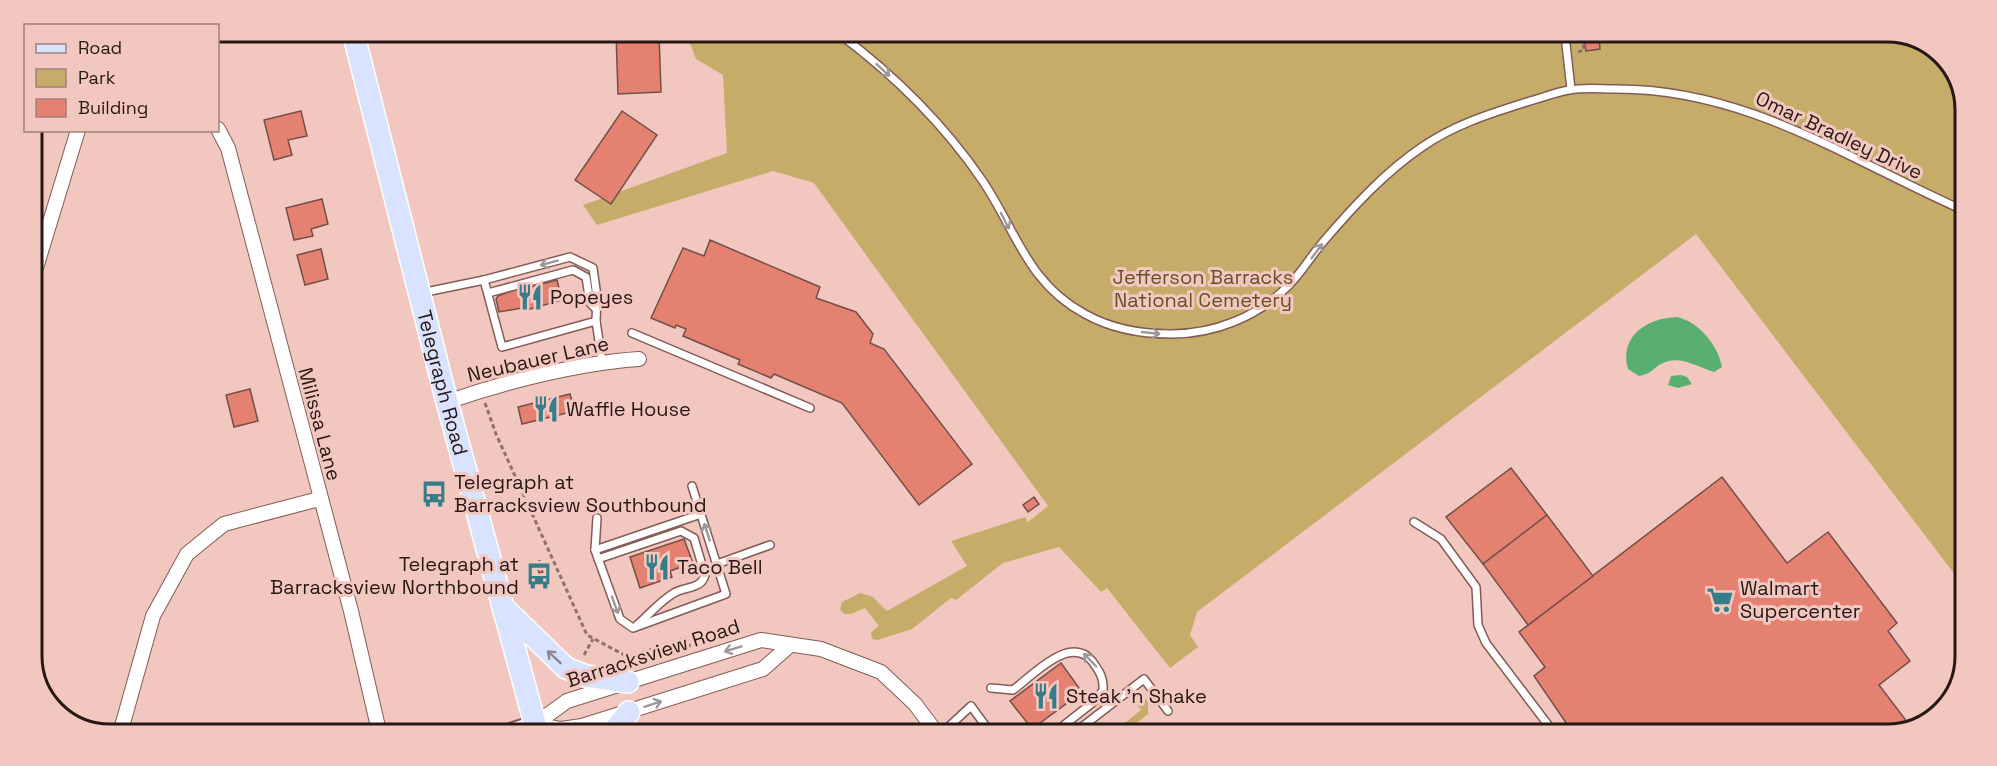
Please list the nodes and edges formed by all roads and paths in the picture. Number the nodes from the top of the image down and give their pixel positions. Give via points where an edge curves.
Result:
1 (356, 42) edge
2 (850, 42) edge
3 (1566, 42) edge
4 (1571, 89) junction
5 (219, 131) edge
6 (77, 132) edge
7 (1955, 206) edge
8 (42, 248) edge
9 (484, 280) junction
10 (488, 293) junction
11 (419, 294) junction
12 (595, 308) junction
13 (596, 321) junction
14 (632, 333) dead end
15 (639, 360) dead end
16 (602, 361) junction
17 (481, 390) junction
18 (447, 402) junction
19 (810, 408) dead end
20 (692, 486) dead end
21 (319, 499) junction
22 (701, 514) junction
23 (597, 518) dead end
24 (1413, 522) dead end
25 (770, 545) dead end
26 (595, 550) junction
27 (598, 559) junction
28 (717, 564) junction
29 (503, 606) junction
30 (633, 628) junction
31 (593, 639) junction
32 (789, 646) junction
33 (694, 661) junction
34 (580, 665) dead end
35 (628, 682) junction
36 (991, 688) dead end
37 (1168, 711) dead end
38 (629, 712) junction
39 (123, 724) edge
40 (377, 724) edge
41 (535, 724) edge
42 (541, 724) edge
43 (589, 724) edge
44 (620, 724) edge
45 (930, 724) edge
46 (952, 724) edge
47 (984, 724) edge
48 (1064, 724) edge
49 (1086, 724) edge
50 (1547, 724) edge

1 - 11 main road, Telegraph Road
2 -> 4 lane, Omar Bradley Drive via 932,117 983,181 1026,261 1052,291 1086,315 1151,334 1207,331 1253,312 1290,285 1352,211 1422,146 1472,119
3 - 4 lane
4 - 7 lane, Omar Bradley Drive via 1653,89 1730,104 1790,126
5 - 21 street, Milissa Lane via 228,148
6 - 8 street
9 - 10 lane
9 - 11 lane
12 -> 9 lane via 592,268 570,257
10 - 12 lane via 573,270 585,277 590,303
10 - 13 lane via 502,347
11 - 18 main road, Telegraph Road
12 - 13 lane
13 - 16 lane
14 - 19 lane
15 - 16 street, Neubauer Lane
16 - 17 street, Neubauer Lane
17 - 18 street, Neubauer Lane
17 - 31 path via 496,434 582,625
18 - 29 main road, Telegraph Road
20 - 22 lane
21 - 39 street via 224,524 187,554 153,616
21 - 40 street, Milissa Lane
22 - 26 lane
28 -> 22 lane
23 - 26 lane
24 - 50 lane via 1441,539 1476,587 1478,625 1486,643
25 - 28 lane
26 - 27 lane
27 -> 30 lane via 620,619
27 - 30 lane via 681,531 694,538 704,580 700,585 675,592
28 - 30 lane via 726,594
35 -> 29 main road via 586,676 566,668
29 - 41 main road, Telegraph Road
31 - 33 path via 628,657 686,638
31 - 34 path
32 -> 33 street, Barracksview Road via 760,640
38 -> 32 street, Barracksview Road via 763,669
32 - 45 street, Barracksview Road via 821,649 881,672
33 - 35 street, Barracksview Road
35 - 42 street, Barracksview Road via 567,701
48 -> 36 lane via 1103,690 1100,672 1087,654 1066,652 1013,690
37 - 49 lane via 1144,679
38 - 43 street, Barracksview Road
38 - 44 main road
46 - 47 lane via 971,706

